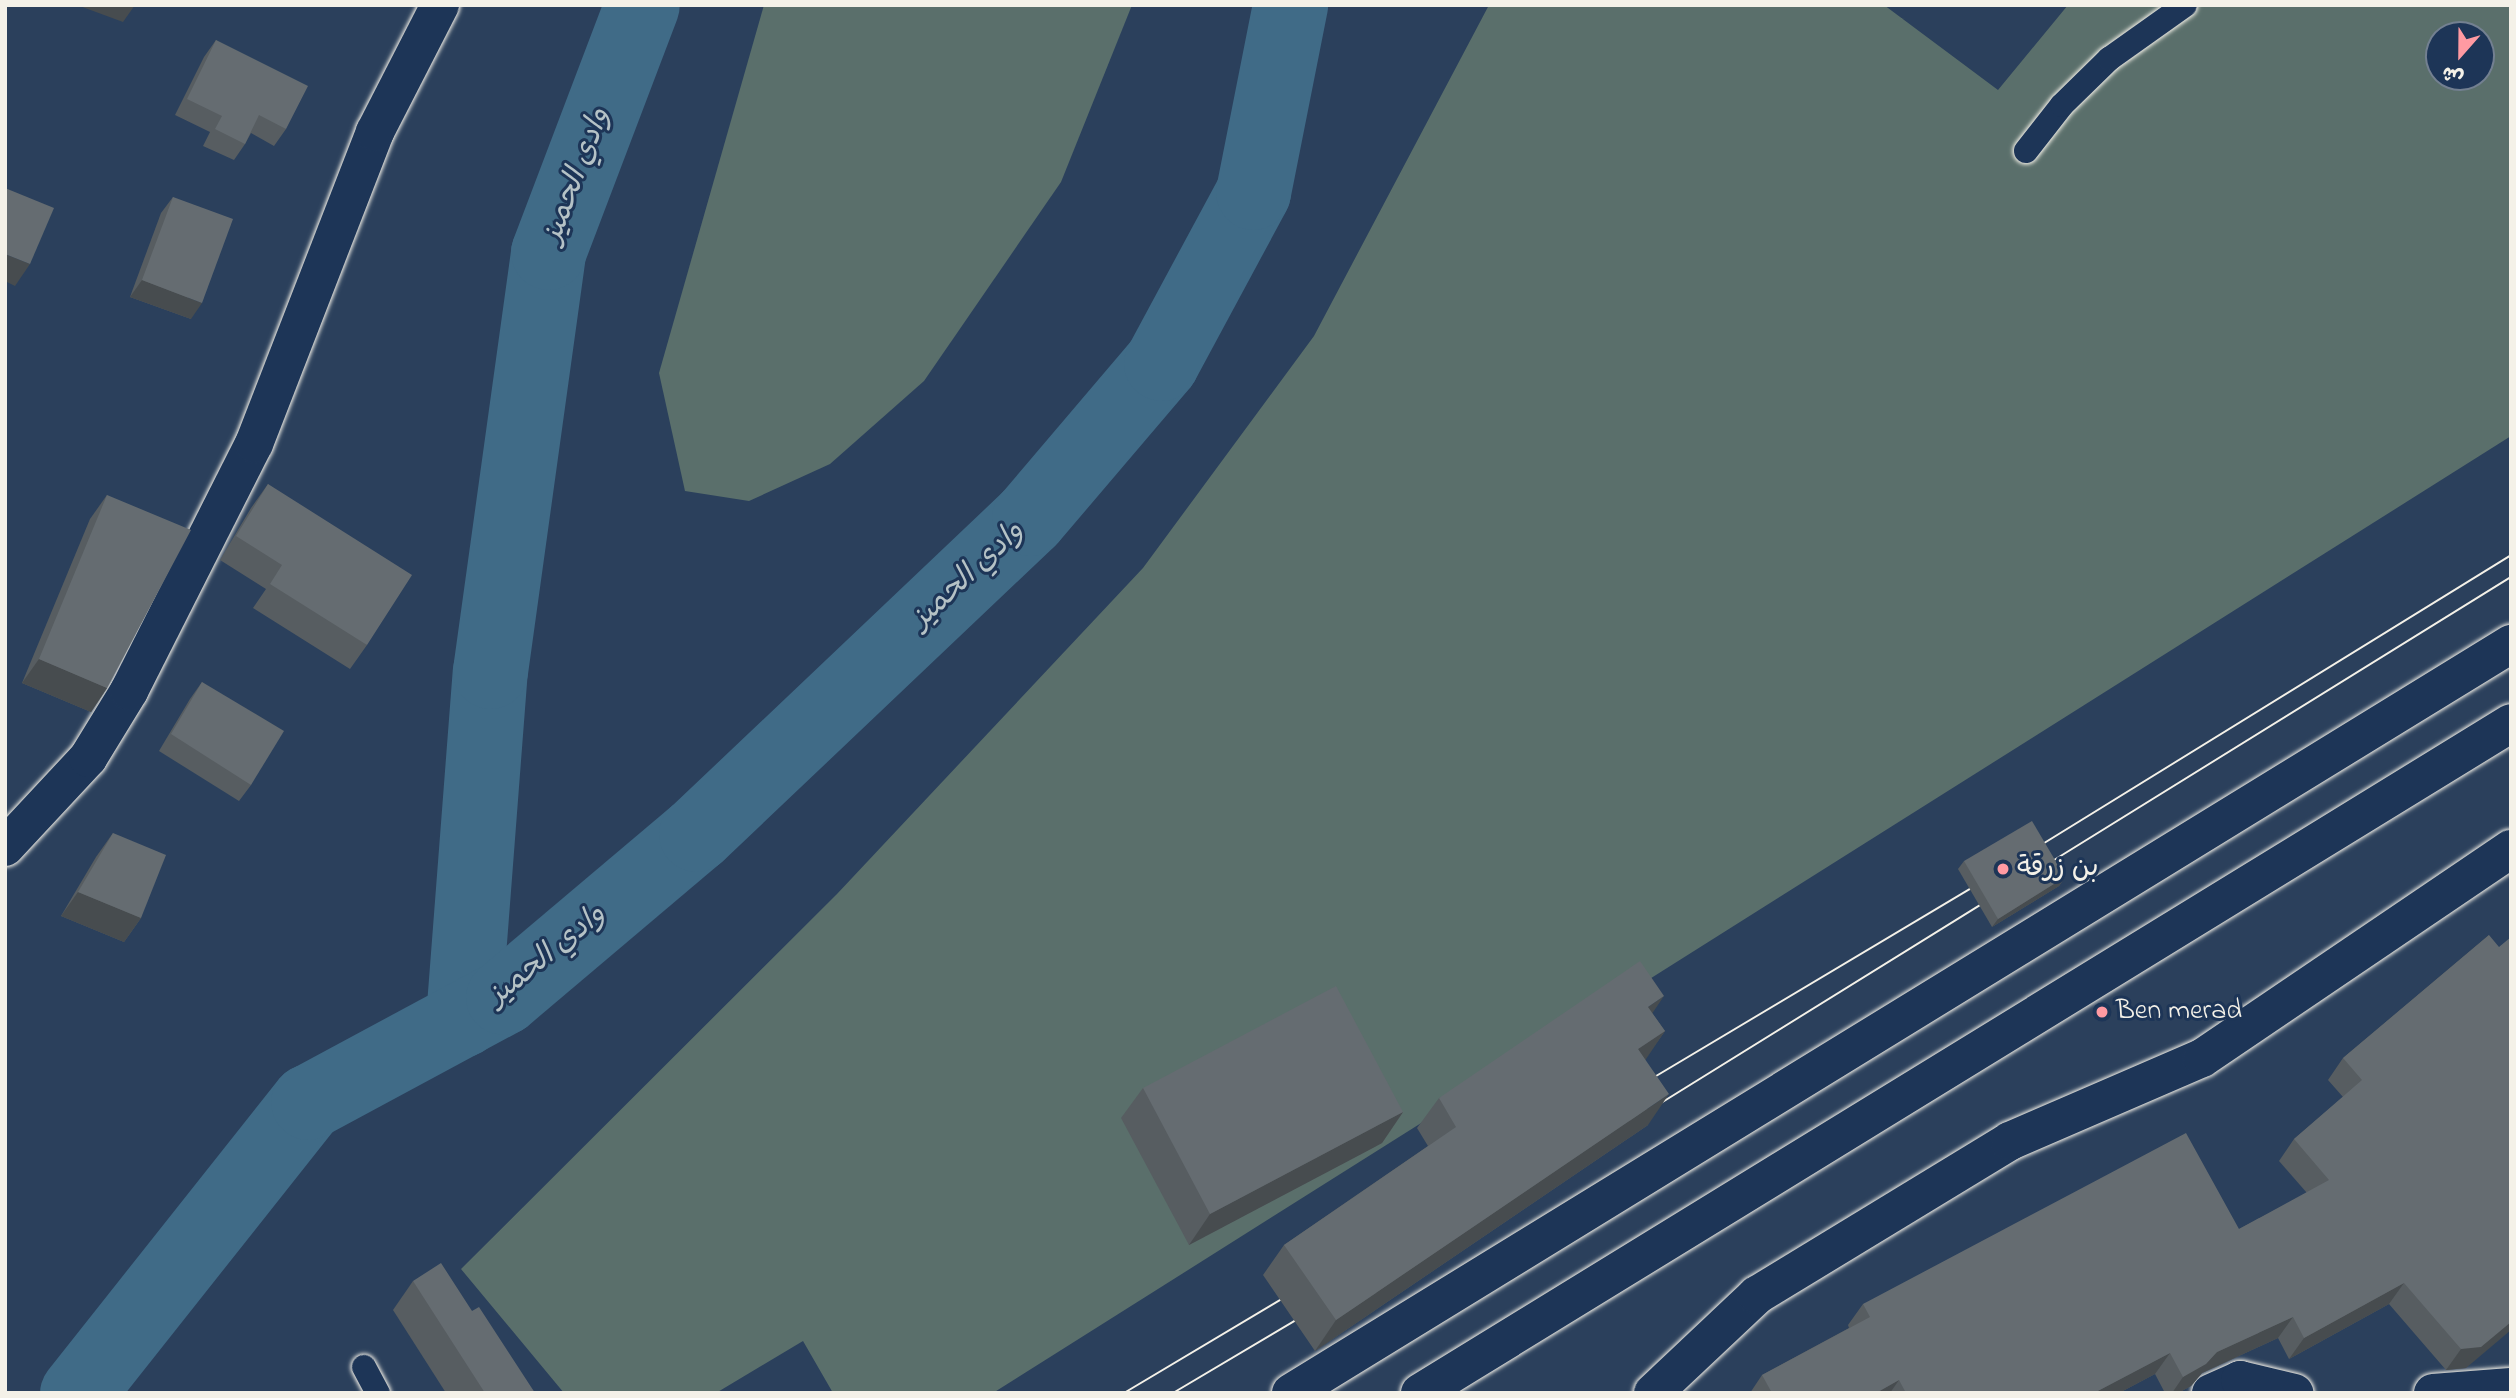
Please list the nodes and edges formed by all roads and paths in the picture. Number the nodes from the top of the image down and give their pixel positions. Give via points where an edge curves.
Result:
1 (440, 5) edge
2 (2185, 5) edge
3 (2026, 151) dead end
4 (2511, 644) edge
5 (2511, 723) edge
6 (5, 847) edge
7 (2511, 849) edge
8 (364, 1367) dead end
9 (2504, 1380) edge
10 (378, 1393) edge
11 (1291, 1393) edge
12 (1420, 1393) edge
13 (1653, 1393) edge
14 (2211, 1393) edge
15 (2294, 1393) edge
16 (2433, 1393) edge

1 - 6 main road via 374,132 254,444 129,691 88,758
2 - 3 lane via 2109,60 2062,105
4 - 11 main road
5 - 12 main road
7 - 13 main road via 2202,1058 2010,1141 1757,1295
8 - 10 lane
9 - 16 main road
14 - 15 main road via 2240,1380

